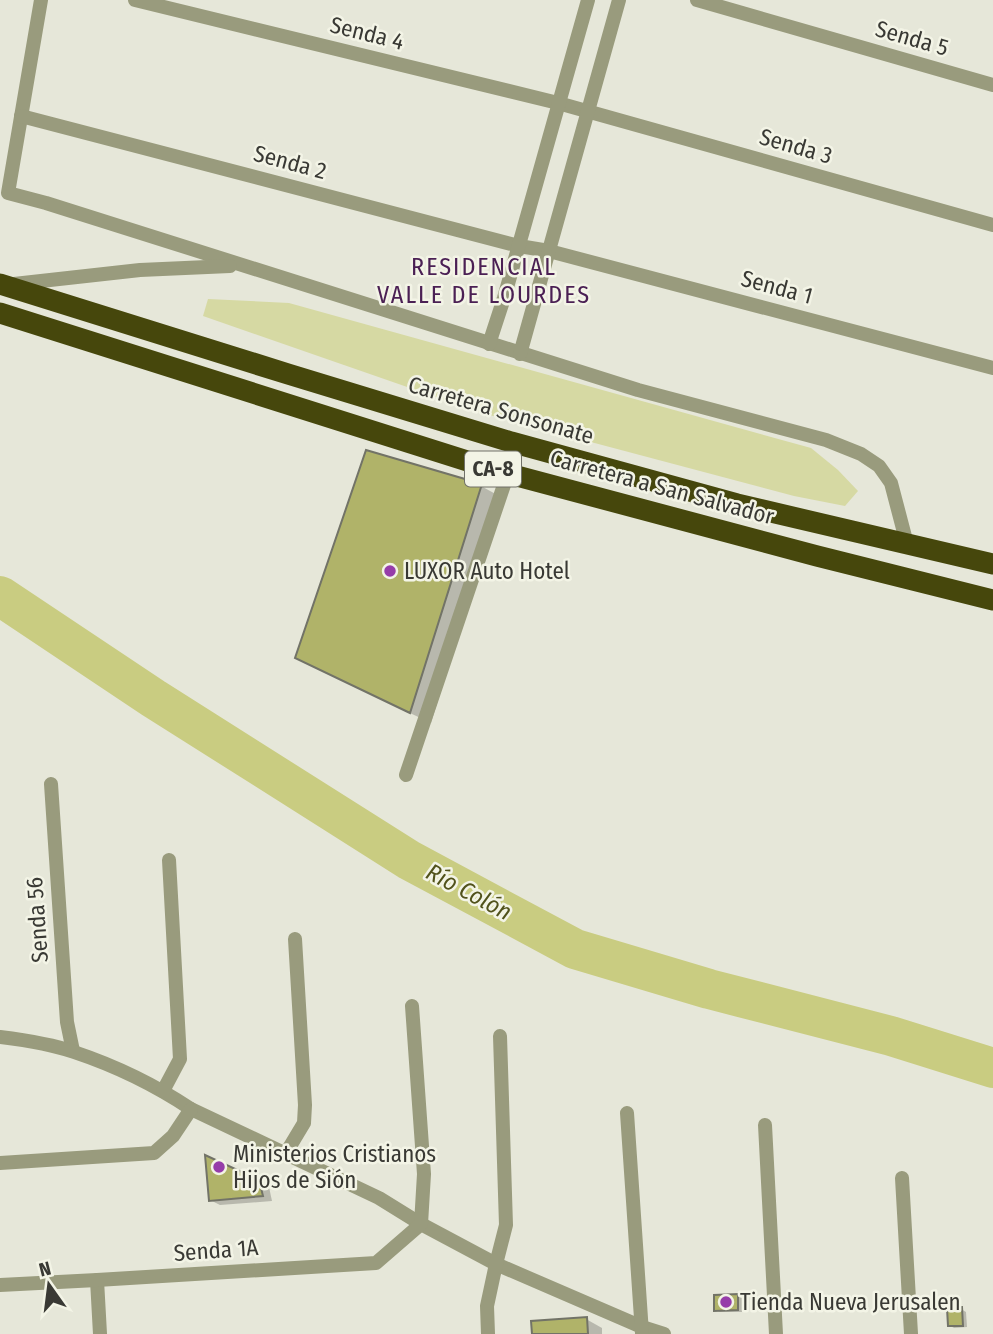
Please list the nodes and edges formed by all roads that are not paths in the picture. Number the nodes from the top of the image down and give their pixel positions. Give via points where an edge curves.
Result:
1 (41, 0) edge
2 (135, 0) edge
3 (588, 0) edge
4 (619, 0) edge
5 (697, 0) edge
6 (993, 85) edge
7 (558, 103) junction
8 (588, 112) junction
9 (21, 116) junction
10 (993, 225) edge
11 (519, 246) junction
12 (549, 251) junction
13 (242, 265) junction
14 (2, 284) edge
15 (0, 313) edge
16 (489, 344) junction
17 (520, 354) junction
18 (993, 368) edge
19 (508, 473) junction
20 (907, 544) junction
21 (993, 564) edge
22 (993, 600) edge
23 (406, 775) dead end
24 (51, 785) dead end
25 (169, 860) dead end
26 (295, 939) dead end
27 (412, 1006) dead end
28 (500, 1035) dead end
29 (0, 1037) edge
30 (73, 1051) junction
31 (163, 1091) junction
32 (191, 1109) junction
33 (627, 1113) dead end
34 (765, 1125) dead end
35 (286, 1153) junction
36 (0, 1163) edge
37 (902, 1178) dead end
38 (421, 1224) junction
39 (495, 1264) junction
40 (97, 1280) junction
41 (0, 1284) edge
42 (642, 1331) edge
43 (100, 1334) edge
44 (488, 1334) edge
45 (664, 1334) edge
46 (776, 1334) edge
47 (911, 1334) edge

1 - 9 street
2 - 7 street, Senda 4
3 - 7 street
4 - 8 street
5 - 6 street, Senda 5
7 - 8 street, Senda 4
7 - 11 street
8 - 10 street, Senda 3
8 - 12 street
9 - 11 street, Senda 2
9 - 13 street via 8,193
11 - 12 street, Senda 2
11 - 16 street
12 - 17 street
12 - 18 street, Senda 1
13 - 14 street
13 - 16 street
14 - 20 highway, Carretera Sonsonate / CA-8 via 511,442 737,504
15 - 19 highway, Carretera a San Salvador / CA-8
16 - 17 street
17 - 20 street via 862,454 891,483
19 - 22 highway, Carretera a San Salvador / CA-8
19 - 23 street
20 - 21 highway, Carretera Sonsonate / CA-8
24 - 30 street, Senda 56 via 67,1022
25 - 31 street via 180,1059
26 - 35 street via 305,1105 304,1123
27 - 38 street via 424,1174
28 - 39 street via 506,1226
29 - 30 street
30 - 31 street
31 - 32 street
32 - 35 street
32 - 36 street via 173,1136 154,1153
33 - 42 street
34 - 46 street
35 - 38 street
37 - 47 street
38 - 39 street
38 - 40 street, Senda 1A via 376,1263
39 - 42 street
39 - 44 street via 487,1306
40 - 41 street, Senda 1A
40 - 43 street
42 - 45 street

